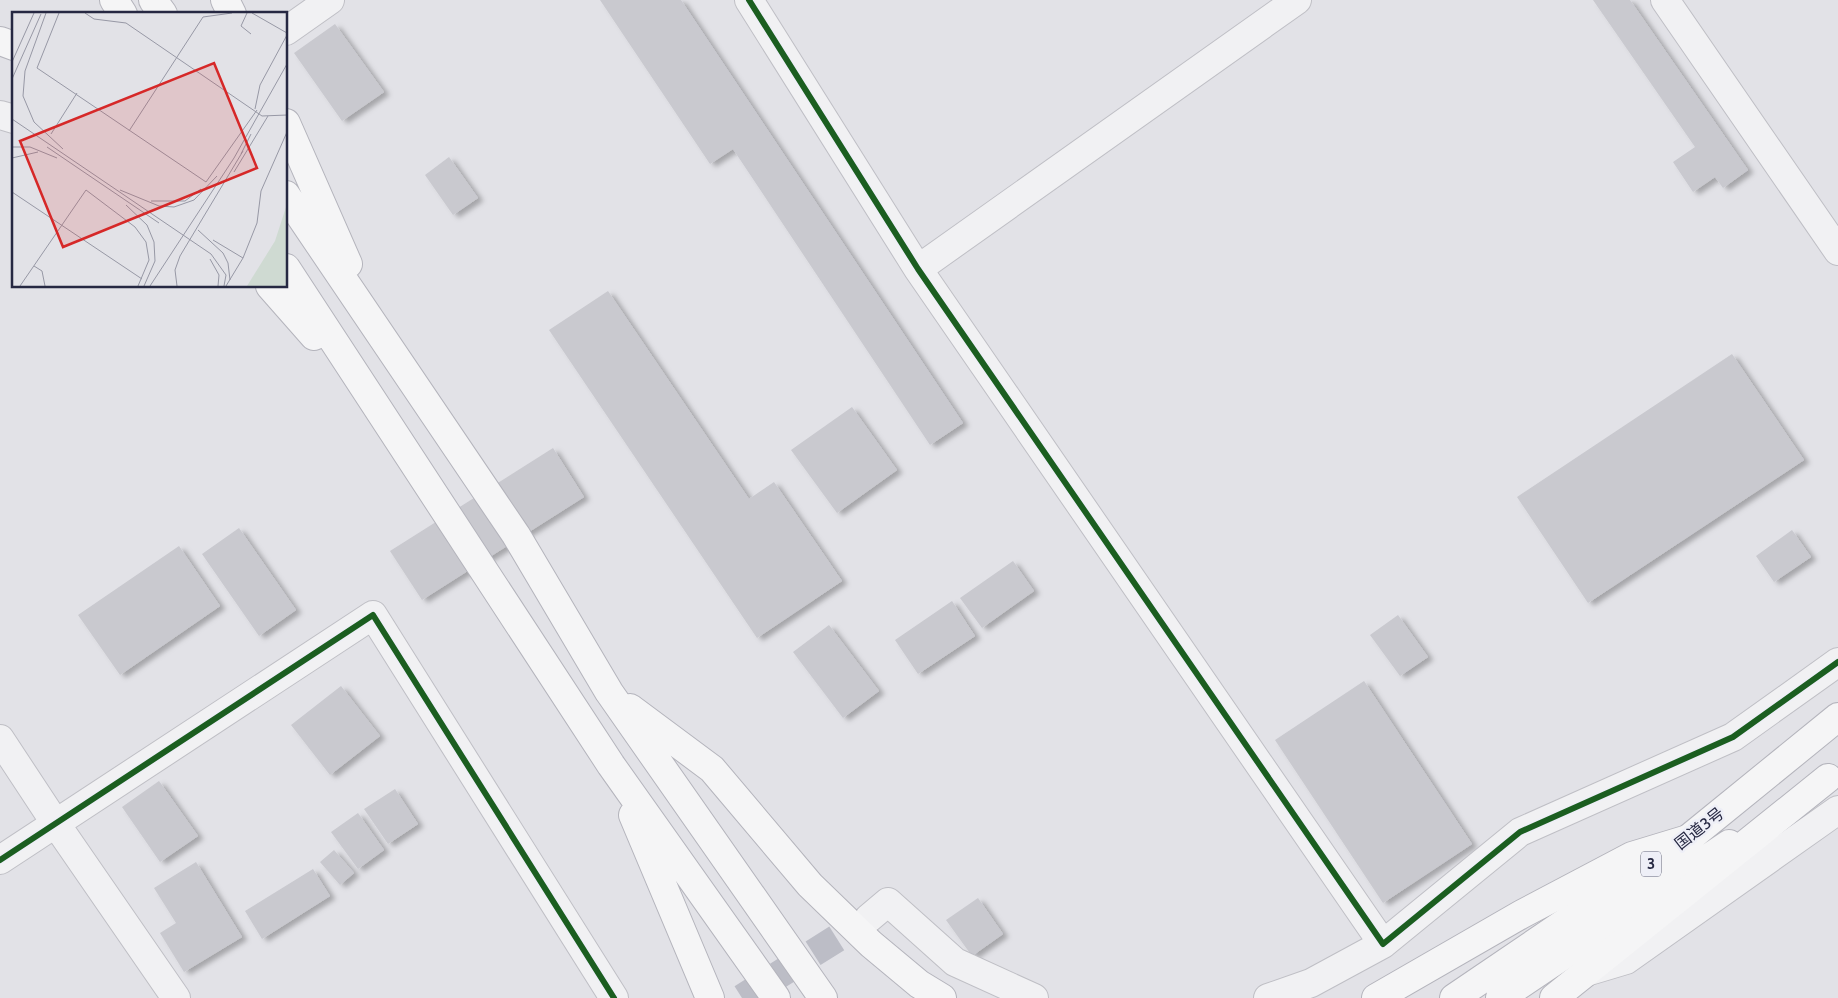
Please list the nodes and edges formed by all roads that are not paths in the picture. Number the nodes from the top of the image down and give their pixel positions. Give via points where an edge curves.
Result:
1 (114, 0) edge
2 (153, 0) edge
3 (225, 0) edge
4 (330, 0) edge
5 (749, 0) edge
6 (1297, 0) edge
7 (1664, 0) edge
8 (122, 12) edge
9 (161, 12) edge
10 (231, 12) edge
11 (288, 30) edge
12 (0, 41) edge
13 (12, 45) edge
14 (288, 128) edge
15 (288, 198) edge
16 (1838, 251) edge
17 (918, 270) junction
18 (288, 271) edge
19 (272, 288) edge
20 (380, 335) junction
21 (366, 392) junction
22 (1838, 662) edge
23 (609, 692) junction
24 (1838, 717) edge
25 (0, 739) edge
26 (611, 765) junction
27 (1833, 773) edge
28 (1838, 810) edge
29 (56, 824) junction
30 (1688, 838) junction
31 (0, 860) edge
32 (869, 918) tunnel mouth
33 (1383, 944) junction
34 (1586, 972) junction
35 (176, 998) edge
36 (614, 998) edge
37 (710, 998) edge
38 (776, 998) edge
39 (823, 998) edge
40 (942, 998) edge
41 (1034, 998) edge
42 (1268, 998) edge
43 (1376, 998) edge
44 (1454, 998) edge
45 (1500, 998) edge
46 (1554, 998) edge

1 - 8 highway
2 - 9 highway
3 - 10 highway
4 - 11 street
5 - 17 street
6 - 17 street
7 - 16 street
12 - 13 highway
14 - 20 highway
15 - 20 highway
17 - 33 street
18 - 21 highway
19 - 21 highway
20 - 23 highway via 516,535
21 - 26 highway
22 - 33 street via 1733,737 1520,832
23 - 39 highway
23 - 40 highway via 712,769 810,885 871,944 919,984
24 - 30 highway, 国道3号 / 3
25 - 29 street
26 - 37 highway
26 - 38 highway
27 - 34 highway
27 - 45 highway, 国道3号 / 3
28 - 34 street via 1626,960
29 - 31 street
29 - 35 street
29 - 36 street via 373,615
30 - 43 highway via 1632,856 1522,914
30 - 44 highway, 国道3号 / 3
32 - 41 street via 888,902 955,962
33 - 42 street via 1311,983
34 - 46 highway

